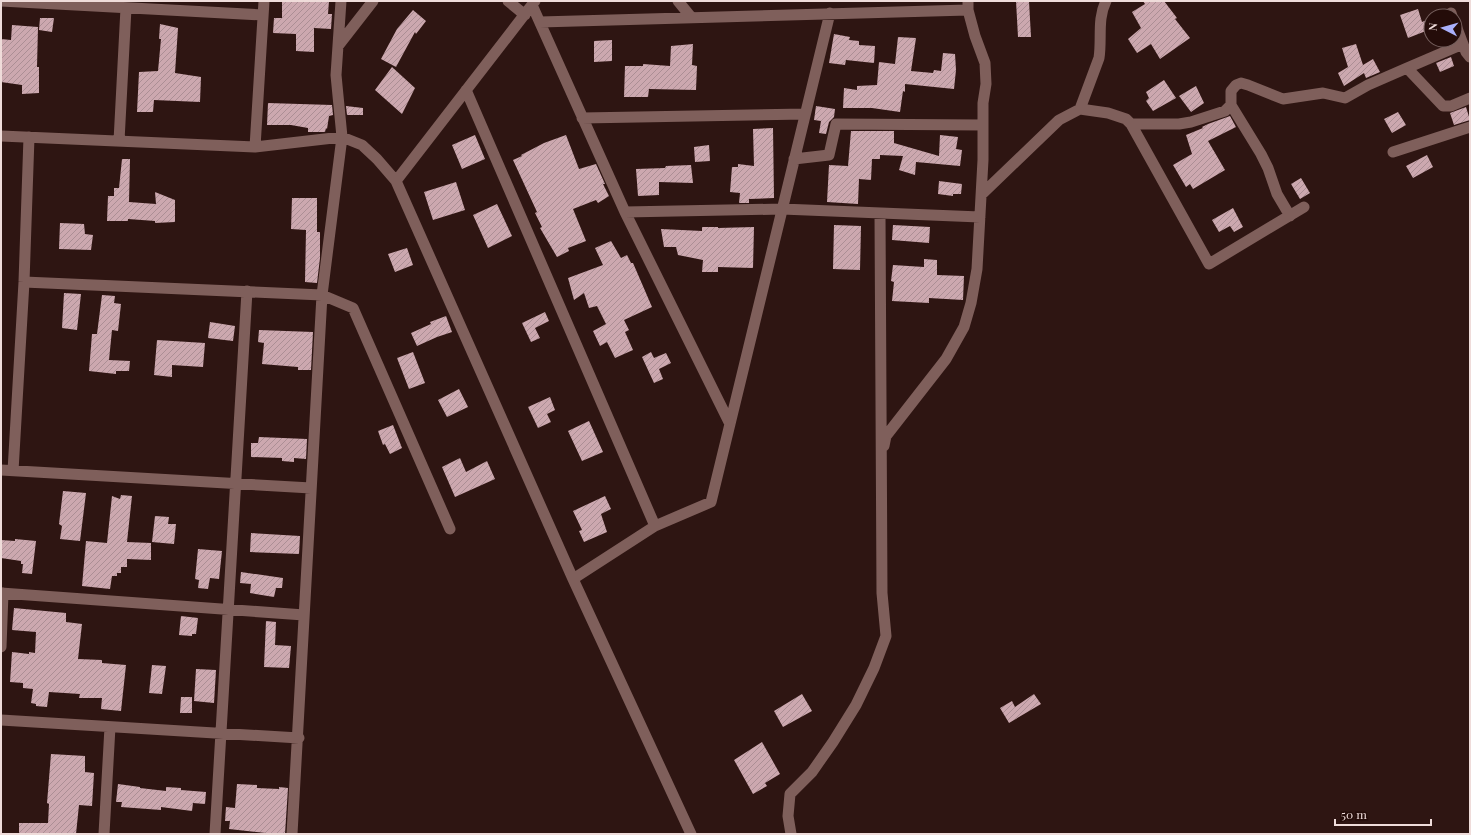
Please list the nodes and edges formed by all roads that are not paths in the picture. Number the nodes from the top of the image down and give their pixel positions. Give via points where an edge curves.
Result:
1 (1, 1) edge
2 (264, 1) edge
3 (341, 1) edge
4 (373, 1) edge
5 (508, 1) edge
6 (678, 1) edge
7 (1106, 1) edge
8 (534, 3) edge
9 (968, 5) edge
10 (126, 8) junction
11 (830, 13) junction
12 (263, 15) junction
13 (525, 15) junction
14 (691, 17) junction
15 (540, 22) junction
16 (1463, 41) edge
17 (338, 46) junction
18 (1467, 51) edge
19 (1406, 68) junction
20 (466, 90) junction
21 (1470, 98) edge
22 (1231, 105) junction
23 (1080, 109) junction
24 (805, 114) junction
25 (582, 118) junction
26 (1131, 124) junction
27 (983, 125) junction
28 (1470, 127) edge
29 (1, 136) edge
30 (29, 137) junction
31 (342, 137) junction
32 (119, 141) junction
33 (255, 147) junction
34 (1392, 152) dead end
35 (794, 159) junction
36 (396, 181) junction
37 (981, 195) junction
38 (1304, 207) dead end
39 (782, 209) junction
40 (625, 212) junction
41 (880, 213) junction
42 (1290, 216) junction
43 (980, 217) junction
44 (24, 282) junction
45 (247, 291) junction
46 (322, 295) junction
47 (730, 424) junction
48 (881, 459) junction
49 (1, 470) edge
50 (14, 471) junction
51 (236, 484) junction
52 (311, 488) junction
53 (655, 526) junction
54 (450, 529) dead end
55 (574, 579) junction
56 (2, 593) edge
57 (228, 610) junction
58 (304, 616) junction
59 (1, 647) edge
60 (1, 720) edge
61 (110, 726) junction
62 (221, 734) junction
63 (299, 738) junction
64 (104, 834) edge
65 (215, 834) edge
66 (292, 834) edge
67 (691, 834) edge
68 (791, 834) edge

1 - 10 street
2 - 12 street
3 - 17 street
4 - 17 street
5 - 13 street
6 - 14 street
7 - 23 street via 1101,11 1099,58
8 - 13 street
8 - 15 street
9 - 11 street
9 - 27 street via 975,36 985,63
10 - 12 street
10 - 32 street
11 - 14 street
11 - 24 street
12 - 33 street
13 - 20 street
14 - 15 street
15 - 25 street
16 - 18 street
17 - 31 street via 336,75
18 - 19 street
19 - 21 street via 1443,106 1451,106
19 - 22 street via 1345,98 1323,92 1283,99 1241,83 1231,91
20 - 36 street
20 - 53 street
22 - 26 street via 1225,111 1191,122
22 - 42 street via 1261,154 1277,194
23 - 26 street via 1108,113 1126,119
23 - 37 street via 1060,120
24 - 25 street
24 - 35 street
25 - 40 street
26 - 42 street via 1210,264
27 - 35 street via 836,124 829,155
27 - 37 street
28 - 34 street
29 - 30 street
30 - 32 street
30 - 44 street
31 - 33 street
31 - 36 street via 362,146
31 - 46 street
32 - 33 street
35 - 39 street
36 - 55 street
37 - 43 street
38 - 42 street
39 - 40 street
39 - 41 street
39 - 47 street
40 - 47 street
41 - 43 street
41 - 48 street
43 - 48 street via 977,269 964,327 946,359 886,436
44 - 45 street
44 - 50 street
45 - 46 street
45 - 51 street
46 - 52 street
46 - 54 street via 353,308
47 - 53 street via 711,502
48 - 68 street via 882,593 886,636 874,668 848,717 812,772 790,794 788,816
49 - 50 street
50 - 51 street
51 - 52 street
51 - 57 street
52 - 58 street
53 - 55 street
55 - 67 street
56 - 57 street
56 - 59 street
57 - 58 street
57 - 62 street
58 - 63 street
60 - 61 street
61 - 62 street
61 - 64 street
62 - 63 street
62 - 65 street
63 - 66 street

